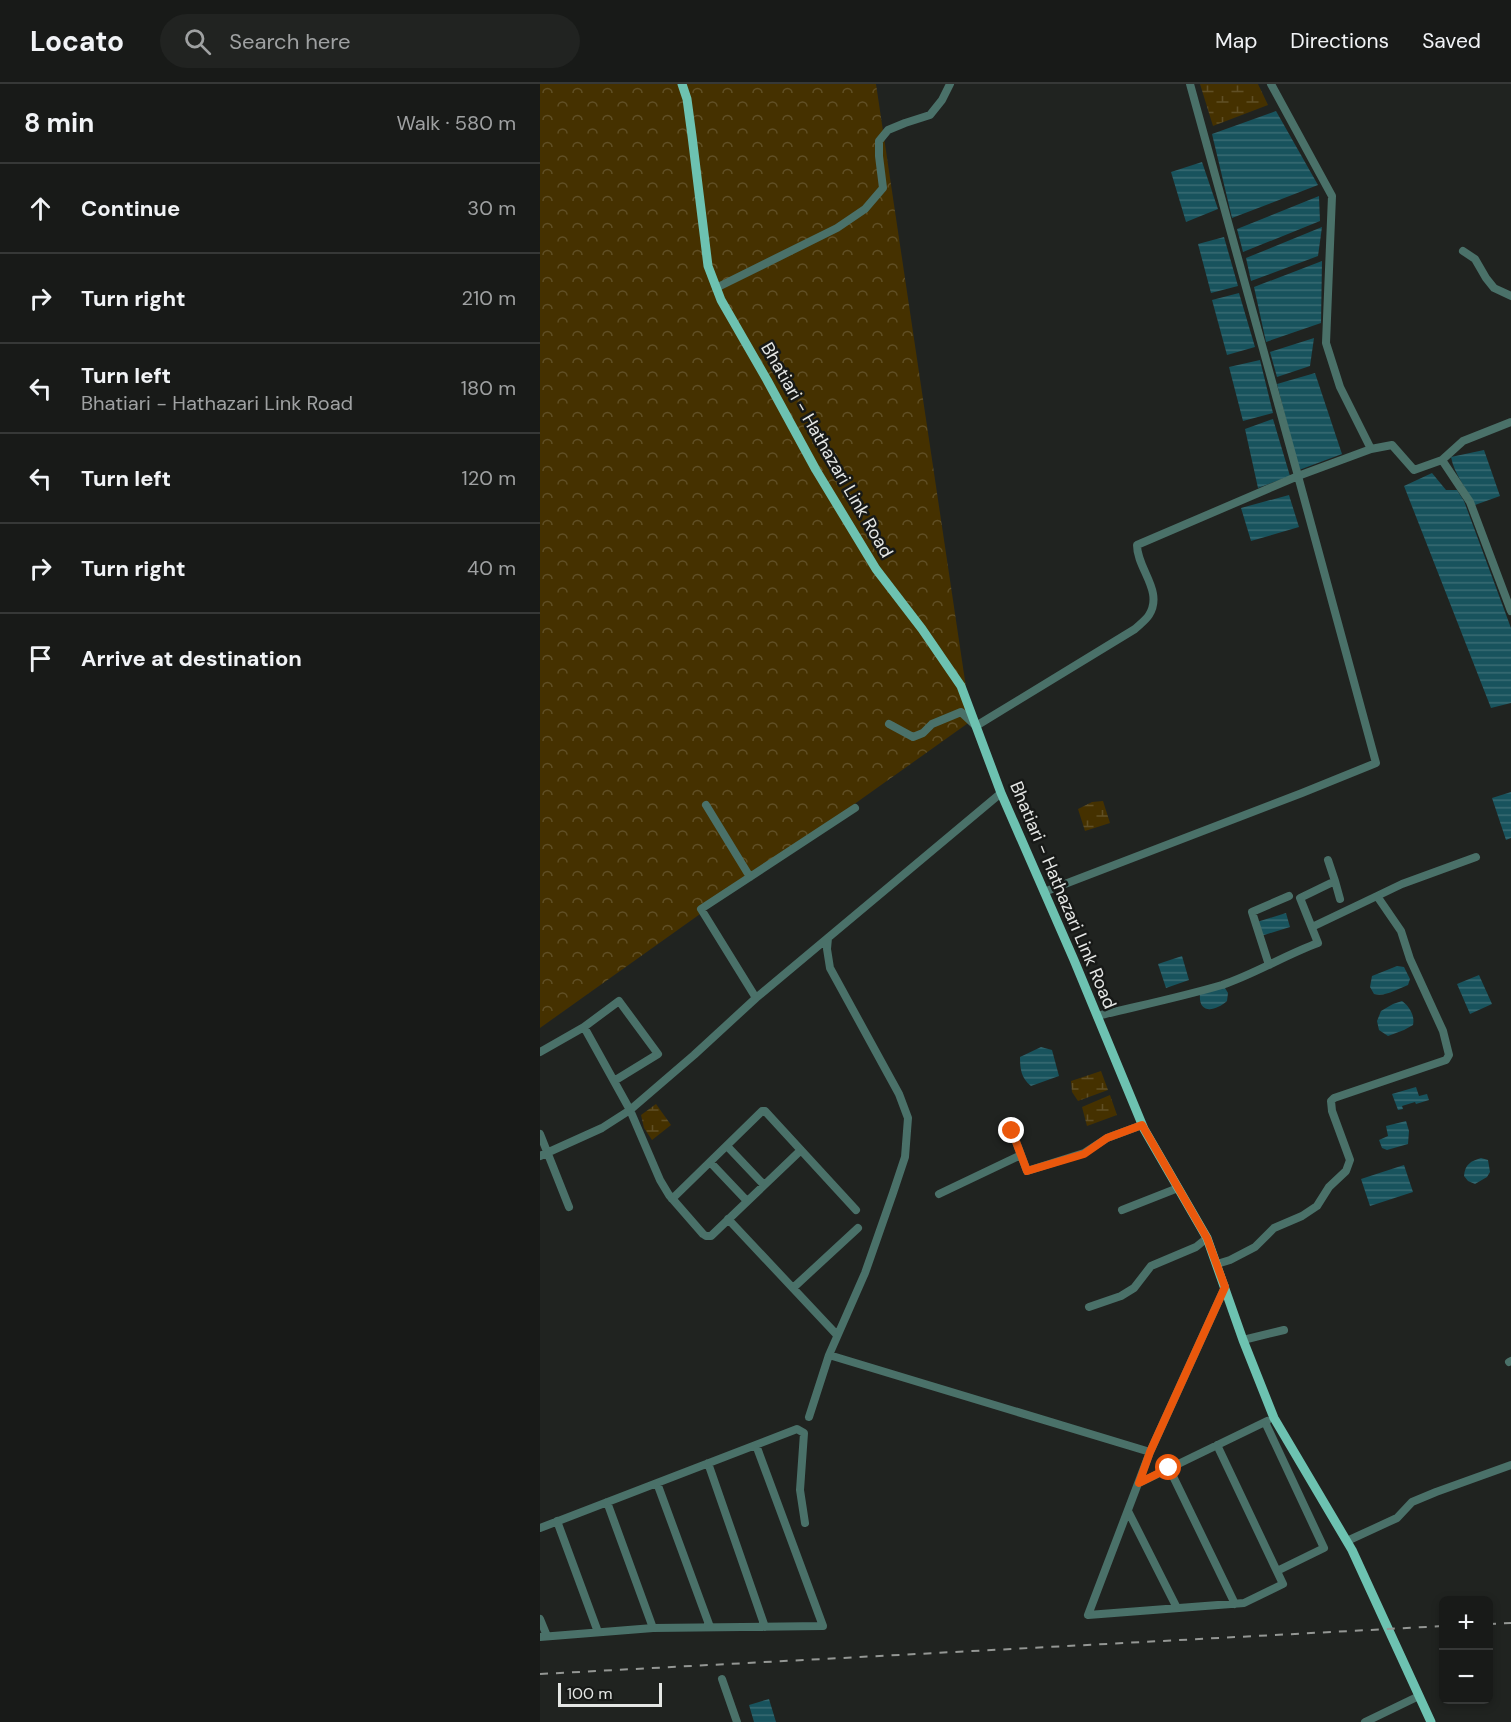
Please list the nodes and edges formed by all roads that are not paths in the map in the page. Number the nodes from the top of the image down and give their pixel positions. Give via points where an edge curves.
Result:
1 (682, 84) edge
2 (950, 84) edge
3 (1190, 84) edge
4 (1271, 84) edge
5 (1462, 251) dead end
6 (716, 288) junction
7 (1511, 296) edge
8 (1511, 422) edge
9 (1371, 449) junction
10 (1442, 460) junction
11 (1298, 476) junction
12 (1511, 611) edge
13 (889, 724) dead end
14 (976, 726) junction
15 (1001, 793) junction
16 (706, 805) dead end
17 (855, 808) dead end
18 (1476, 857) dead end
19 (1328, 860) dead end
20 (750, 877) junction
21 (1335, 881) junction
22 (1044, 892) junction
23 (1289, 896) dead end
24 (1377, 896) junction
25 (1340, 899) dead end
26 (1312, 927) junction
27 (828, 938) junction
28 (1269, 965) junction
29 (756, 998) junction
30 (1097, 1016) junction
31 (584, 1027) junction
32 (540, 1052) edge
33 (614, 1081) junction
34 (630, 1110) junction
35 (1142, 1125) junction
36 (1012, 1131) dead end
37 (540, 1134) edge
38 (727, 1146) junction
39 (801, 1150) junction
40 (543, 1155) edge
41 (1021, 1155) junction
42 (710, 1162) junction
43 (764, 1185) junction
44 (1178, 1188) junction
45 (939, 1194) dead end
46 (672, 1199) junction
47 (747, 1201) junction
48 (569, 1207) dead end
49 (856, 1210) dead end
50 (1122, 1210) dead end
51 (728, 1219) junction
52 (858, 1228) dead end
53 (1207, 1238) junction
54 (1217, 1264) junction
55 (1225, 1287) junction
56 (794, 1288) junction
57 (1089, 1307) dead end
58 (1284, 1330) dead end
59 (837, 1335) junction
60 (1243, 1340) junction
61 (829, 1354) junction
62 (809, 1417) dead end
63 (1270, 1420) junction
64 (756, 1445) junction
65 (1217, 1446) junction
66 (1150, 1452) junction
67 (708, 1463) junction
68 (1511, 1465) edge
69 (1169, 1468) junction
70 (657, 1483) junction
71 (1139, 1483) junction
72 (607, 1502) junction
73 (1128, 1511) junction
74 (557, 1521) junction
75 (805, 1522) dead end
76 (540, 1527) edge
77 (1347, 1542) junction
78 (1276, 1571) junction
79 (1235, 1604) junction
80 (1177, 1608) junction
81 (540, 1619) edge
82 (765, 1627) junction
83 (653, 1628) junction
84 (710, 1628) junction
85 (598, 1632) junction
86 (543, 1636) edge
87 (722, 1679) dead end
88 (1419, 1696) junction
89 (737, 1722) edge
90 (1365, 1722) edge
91 (1431, 1722) edge

1 - 6 main road, Bhatiari - Hathazari Link Road via 708,266
2 - 6 street via 930,115 888,130 879,141 883,188 866,209 837,228
3 - 11 street
4 - 9 street via 1332,195 1326,343 1340,387
5 - 7 street via 1475,259 1494,288
6 - 14 main road, Bhatiari - Hathazari Link Road via 816,470 876,569 961,686
8 - 10 street via 1463,441
9 - 10 street via 1392,445 1414,470
9 - 11 street
10 - 12 street via 1470,502
11 - 14 street via 1137,545 1154,600 1149,615 1135,629
11 - 22 street via 1376,764
13 - 14 street via 913,737 960,712
14 - 15 main road, Bhatiari - Hathazari Link Road
15 - 22 main road, Bhatiari - Hathazari Link Road
15 - 27 street
16 - 20 street
17 - 20 street
18 - 24 street
19 - 21 street
20 - 29 street via 701,909
21 - 25 street
21 - 26 street via 1300,898
22 - 30 main road, Bhatiari - Hathazari Link Road
23 - 28 street via 1252,912
24 - 26 street
24 - 54 street via 1401,931 1443,1031 1449,1055 1446,1060 1334,1098 1330,1105 1350,1160 1346,1171 1317,1206 1274,1228 1255,1247
26 - 28 street via 1318,943
27 - 29 street
27 - 59 street via 830,968 899,1094 908,1119 904,1157 893,1193 865,1273
28 - 30 street via 1222,984
29 - 34 street
30 - 35 main road, Bhatiari - Hathazari Link Road
31 - 32 street
31 - 33 street
31 - 33 street via 619,1001 658,1054
33 - 34 street
34 - 40 street via 602,1128
34 - 46 street
35 - 41 street via 1107,1138 1084,1154 1027,1171
35 - 44 main road, Bhatiari - Hathazari Link Road
36 - 41 street
37 - 40 street
38 - 39 street via 765,1111
38 - 42 street
38 - 43 street
39 - 43 street
39 - 49 street
40 - 48 street
41 - 45 street
42 - 46 street
42 - 47 street
43 - 47 street
44 - 50 street
44 - 53 main road, Bhatiari - Hathazari Link Road
46 - 51 street via 706,1236 711,1236
47 - 51 street
51 - 56 street
52 - 56 street
53 - 54 main road, Bhatiari - Hathazari Link Road
53 - 57 street via 1196,1247 1151,1266 1134,1288 1121,1296
54 - 55 main road, Bhatiari - Hathazari Link Road
55 - 60 main road, Bhatiari - Hathazari Link Road
55 - 66 street
56 - 59 street
58 - 60 street
59 - 61 street
60 - 63 main road, Bhatiari - Hathazari Link Road
61 - 62 street
61 - 66 street
63 - 65 street
63 - 77 main road, Bhatiari - Hathazari Link Road
63 - 78 street via 1324,1548
64 - 67 street
64 - 75 street via 797,1429 804,1433 800,1490
64 - 82 street via 823,1626
65 - 69 street
65 - 78 street
66 - 71 street
67 - 70 street
67 - 82 street
68 - 77 street via 1412,1502 1397,1518
69 - 71 street
69 - 79 street
70 - 72 street
70 - 84 street
71 - 73 street
72 - 74 street
72 - 83 street
73 - 80 street
73 - 80 street via 1088,1615
74 - 76 street
74 - 85 street
77 - 88 main road, Bhatiari - Hathazari Link Road
78 - 79 street via 1283,1584
79 - 80 street
81 - 86 street
82 - 84 street
83 - 84 street
83 - 85 street
85 - 86 street
87 - 89 street
88 - 90 street
88 - 91 main road, Bhatiari - Hathazari Link Road

